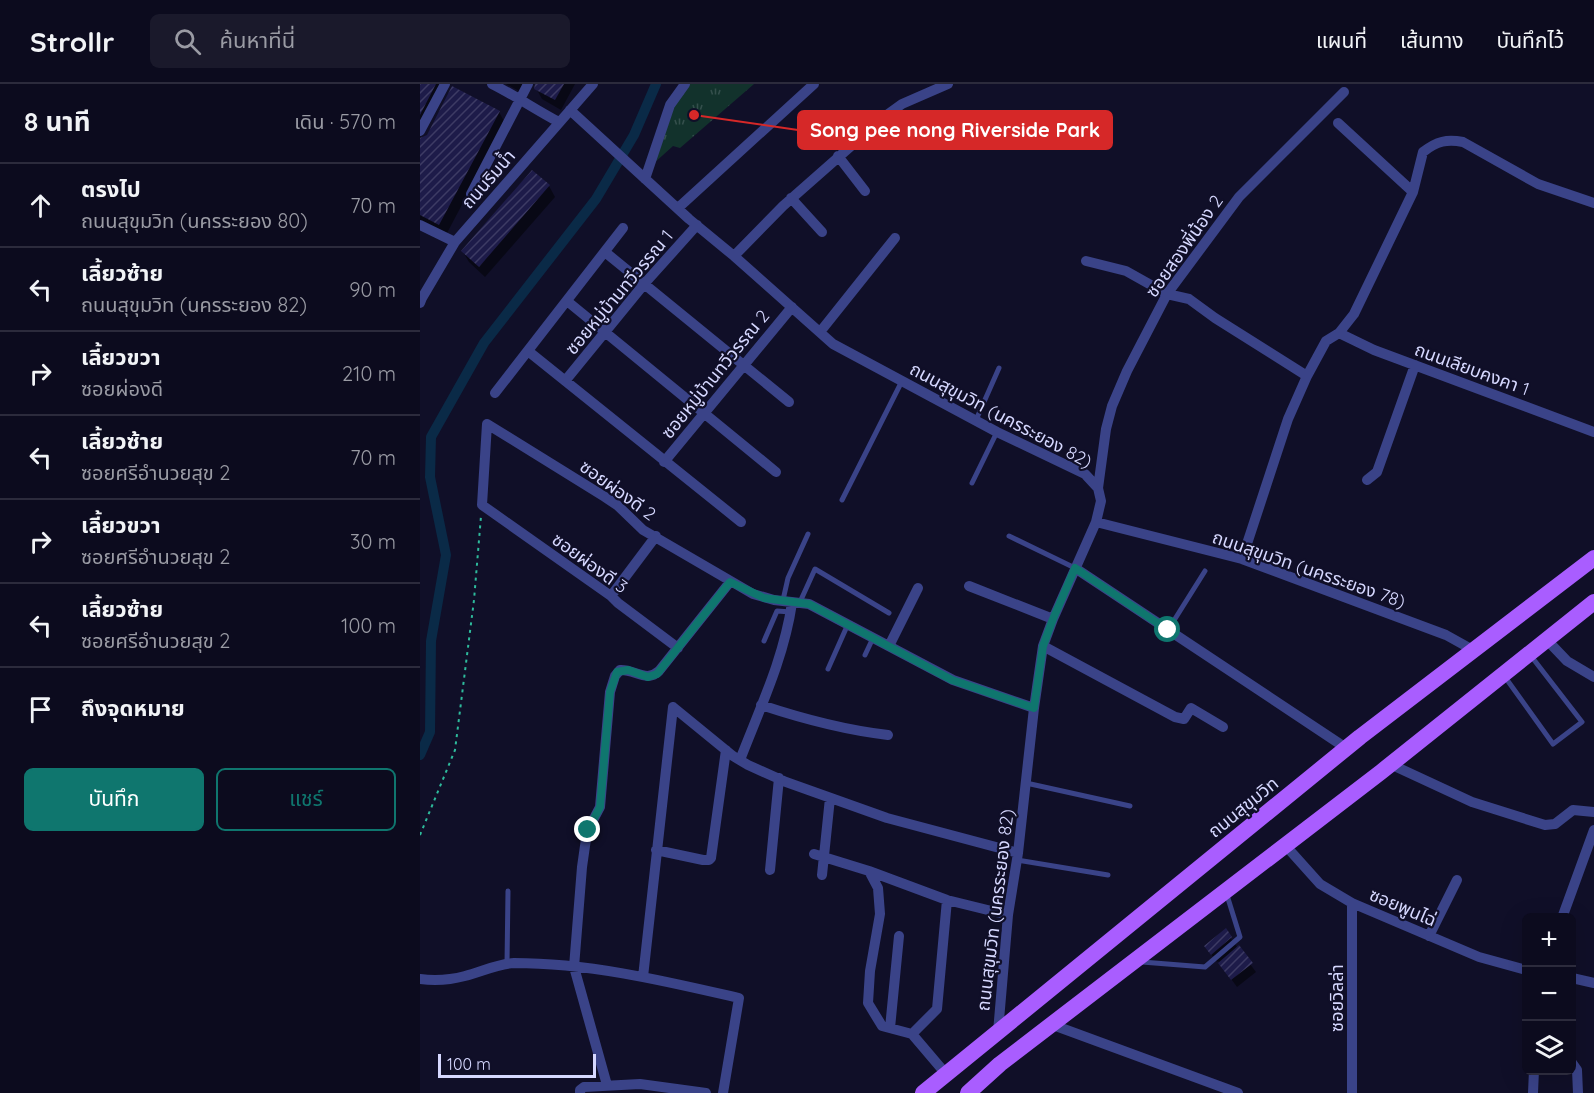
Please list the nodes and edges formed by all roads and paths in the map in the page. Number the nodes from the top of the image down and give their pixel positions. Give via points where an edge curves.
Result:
1 (445, 84) edge
2 (492, 84) edge
3 (528, 84) edge
4 (593, 84) edge
5 (685, 84) edge
6 (814, 84) edge
7 (948, 84) edge
8 (1344, 92) dead end
9 (521, 99) junction
10 (564, 116) junction
11 (884, 117) junction
12 (1338, 123) dead end
13 (892, 130) dead end
14 (420, 131) edge
15 (838, 156) junction
16 (642, 176) junction
17 (865, 191) dead end
18 (1413, 192) junction
19 (471, 194) dead end
20 (791, 198) junction
21 (1594, 203) edge
22 (678, 208) junction
23 (420, 225) edge
24 (698, 225) junction
25 (624, 228) dead end
26 (822, 232) dead end
27 (894, 238) dead end
28 (455, 242) junction
29 (605, 252) junction
30 (734, 256) junction
31 (1086, 261) dead end
32 (645, 283) junction
33 (1167, 294) junction
34 (420, 299) edge
35 (567, 301) junction
36 (792, 307) junction
37 (606, 332) junction
38 (820, 332) junction
39 (1339, 333) junction
40 (528, 351) junction
41 (743, 364) junction
42 (1415, 365) junction
43 (999, 368) dead end
44 (1307, 376) junction
45 (566, 381) junction
46 (902, 381) junction
47 (495, 393) dead end
48 (789, 402) dead end
49 (703, 413) junction
50 (976, 420) junction
51 (997, 432) junction
52 (1594, 432) edge
53 (664, 462) junction
54 (776, 472) dead end
55 (1367, 480) dead end
56 (972, 483) dead end
57 (1098, 488) junction
58 (842, 500) dead end
59 (482, 505) junction
60 (741, 522) dead end
61 (1096, 522) junction
62 (808, 534) dead end
63 (656, 536) junction
64 (1009, 536) dead end
65 (1594, 558) edge
66 (1242, 559) junction
67 (1075, 568) junction
68 (1205, 571) dead end
69 (730, 582) junction
70 (969, 586) dead end
71 (918, 588) dead end
72 (611, 596) junction
73 (1594, 602) edge
74 (792, 605) junction
75 (889, 613) dead end
76 (1053, 619) junction
77 (848, 624) junction
78 (1168, 630) junction
79 (873, 638) junction
80 (1546, 639) junction
81 (764, 640) dead end
82 (889, 646) junction
83 (1043, 646) junction
84 (678, 648) junction
85 (1473, 650) junction
86 (1528, 652) junction
87 (865, 656) dead end
88 (828, 669) dead end
89 (1502, 674) junction
90 (1594, 677) edge
91 (761, 705) junction
92 (1034, 708) junction
93 (1223, 727) dead end
94 (888, 735) dead end
95 (1346, 748) junction
96 (726, 750) junction
97 (740, 760) junction
98 (1390, 764) junction
99 (779, 778) junction
100 (1026, 783) junction
101 (830, 798) junction
102 (1130, 806) dead end
103 (1594, 812) edge
104 (1594, 830) edge
105 (420, 835) edge
106 (1285, 845) junction
107 (656, 850) junction
108 (819, 856) junction
109 (1018, 856) junction
110 (770, 870) dead end
111 (869, 872) junction
112 (822, 875) dead end
113 (1108, 875) dead end
114 (1457, 880) dead end
115 (508, 891) dead end
116 (1226, 891) junction
117 (947, 900) junction
118 (1352, 903) junction
119 (1564, 913) edge
120 (1008, 915) junction
121 (899, 936) dead end
122 (1429, 936) junction
123 (1136, 961) junction
124 (507, 963) junction
125 (574, 967) junction
126 (1522, 969) edge
127 (643, 977) junction
128 (420, 979) edge
129 (1576, 979) edge
130 (1594, 982) edge
131 (1053, 1025) junction
132 (890, 1028) junction
133 (998, 1032) junction
134 (912, 1034) junction
135 (1000, 1064) junction
136 (1576, 1069) edge
137 (946, 1074) junction
138 (1534, 1075) edge
139 (607, 1085) junction
140 (580, 1093) edge
141 (706, 1093) edge
142 (723, 1093) edge
143 (923, 1093) edge
144 (968, 1093) edge
145 (984, 1093) edge
146 (1238, 1093) edge
147 (1352, 1093) edge
148 (1533, 1093) edge
149 (1578, 1093) edge

1 - 14 street
2 - 9 street, ถนนสุขุมวิท (นครระยอง 82)
3 - 9 street
4 - 10 street, ถนนริมน้ำ
5 - 16 street via 670,105
6 - 22 street
7 - 11 street via 902,104
8 - 33 street, ซอยสองพี่น้อง 2 via 1239,197
9 - 10 street, ถนนสุขุมวิท (นครระยอง 82)
9 - 19 street
10 - 16 street, ถนนสุขุมวิท (นครระยอง 82) via 604,142
10 - 28 street, ถนนริมน้ำ
11 - 13 street
11 - 15 street
12 - 18 street
15 - 17 street
15 - 20 street
16 - 22 street, ถนนสุขุมวิท (นครระยอง 82)
18 - 21 street via 1423,152 1452,140 1463,142 1532,181
18 - 39 street via 1354,314
20 - 26 street
20 - 30 street
22 - 24 street, ถนนสุขุมวิท (นครระยอง 82)
23 - 28 street
24 - 30 street, ถนนสุขุมวิท (นครระยอง 82)
24 - 32 street, ซอยหมู่บ้านทวีวรรณ 1
25 - 29 street
27 - 38 street
28 - 34 street, ถนนริมน้ำ
29 - 32 street
29 - 35 street
30 - 36 street, ถนนสุขุมวิท (นครระยอง 82)
31 - 33 street via 1125,271
32 - 37 street, ซอยหมู่บ้านทวีวรรณ 1
32 - 41 street
33 - 44 street via 1189,299
33 - 57 street, ซอยสองพี่น้อง 2 via 1112,406
35 - 37 street
35 - 40 street
36 - 38 street, ถนนสุขุมวิท (นครระยอง 82)
36 - 41 street, ซอยหมู่บ้านทวีวรรณ 2
37 - 45 street, ซอยหมู่บ้านทวีวรรณ 1
37 - 49 street
38 - 46 street, ถนนสุขุมวิท (นครระยอง 82) via 833,344
39 - 42 street, ถนนเลียบคงคา 1
39 - 44 street via 1326,341
40 - 45 street
40 - 47 street
41 - 48 street
41 - 49 street, ซอยหมู่บ้านทวีวรรณ 2
42 - 52 street, ถนนเลียบคงคา 1
42 - 55 street via 1377,472
43 - 50 lane
44 - 66 street via 1288,419
45 - 53 street
46 - 50 street, ถนนสุขุมวิท (นครระยอง 82)
46 - 58 lane
49 - 53 street, ซอยหมู่บ้านทวีวรรณ 2
49 - 54 street
50 - 51 street, ถนนสุขุมวิท (นครระยอง 82)
51 - 56 lane
51 - 57 street, ถนนสุขุมวิท (นครระยอง 82) via 1085,474
53 - 60 street
57 - 61 street, ถนนสุขุมวิท (นครระยอง 82) via 1101,501
59 - 63 street, ซอยผ่องดี 2 via 487,424 605,497 636,526
59 - 72 street, ซอยผ่องดี 3
59 - 105 path via 455,750
61 - 66 street, ถนนสุขุมวิท (นครระยอง 78)
61 - 67 street, ถนนสุขุมวิท (นครระยอง 82)
62 - 74 lane via 788,578
63 - 69 street, ซอยผ่องดี 2
63 - 72 street
64 - 67 lane
65 - 85 main road, ถนนสุขุมวิท
66 - 85 street, ถนนสุขุมวิท (นครระยอง 78) via 1446,635
67 - 76 street, ถนนสุขุมวิท (นครระยอง 82)
67 - 78 street
68 - 78 lane
69 - 74 street, ซอยผ่องดี 2 via 759,596
69 - 84 street
70 - 76 street
71 - 82 street
72 - 84 street, ซอยผ่องดี 3
73 - 80 main road
74 - 75 lane via 815,569
74 - 77 street, ซอยผ่องดี 2 via 817,608
74 - 81 lane via 777,611
74 - 91 street via 784,646
76 - 83 street, ถนนสุขุมวิท (นครระยอง 82)
77 - 79 street, ซอยผ่องดี 2
77 - 88 lane
78 - 95 street
79 - 82 street, ซอยผ่องดี 2
79 - 87 lane
80 - 86 main road
80 - 90 street via 1567,661
82 - 92 street, ซอยผ่องดี 2 via 952,680
83 - 92 street, ถนนสุขุมวิท (นครระยอง 82)
83 - 93 street via 1175,717 1184,719 1191,708
84 - 125 street via 654,676 623,669 613,681 600,807 588,830 582,867
85 - 95 main road, ถนนสุขุมวิท
86 - 89 main road
86 - 89 lane via 1582,722 1553,744
89 - 98 main road
91 - 94 street via 806,720
91 - 97 street
92 - 100 street, ถนนสุขุมวิท (นครระยอง 82)
95 - 133 main road, ถนนสุขุมวิท
96 - 97 street
96 - 107 street via 711,858 703,860
96 - 107 street via 672,707
97 - 99 street
98 - 103 street via 1472,802 1545,825 1555,824 1573,810
98 - 106 main road
99 - 101 street
99 - 110 street
100 - 102 lane
100 - 109 street, ถนนสุขุมวิท (นครระยอง 82)
101 - 108 street
101 - 109 street
104 - 119 street
106 - 116 main road
106 - 118 street, ซอยพูนไฉ่ via 1320,884
107 - 127 street
108 - 111 street
108 - 112 street
109 - 113 lane
109 - 120 street, ถนนสุขุมวิท (นครระยอง 82)
111 - 117 street
111 - 132 street via 878,888 880,914 868,1003 882,1026
114 - 122 street
115 - 124 lane
116 - 123 main road
116 - 123 lane via 1240,937 1205,967
117 - 120 street
117 - 134 street via 937,1009
118 - 122 street, ซอยพูนไฉ่
118 - 147 street, ซอยวิลล่า
120 - 133 street, ถนนสุขุมวิท (นครระยอง 82)
121 - 132 street
122 - 126 street, ซอยพูนไฉ่ via 1479,957
123 - 131 main road
124 - 125 street
124 - 128 street via 448,980
125 - 127 street
125 - 139 street
127 - 142 street via 739,998
129 - 130 street
131 - 135 main road
131 - 146 street
132 - 134 street
133 - 137 main road, ถนนสุขุมวิท
134 - 137 street
135 - 144 main road
135 - 145 main road
136 - 149 street
137 - 143 main road, ถนนสุขุมวิท
138 - 148 street
139 - 140 street via 584,1087
139 - 141 street via 640,1084

